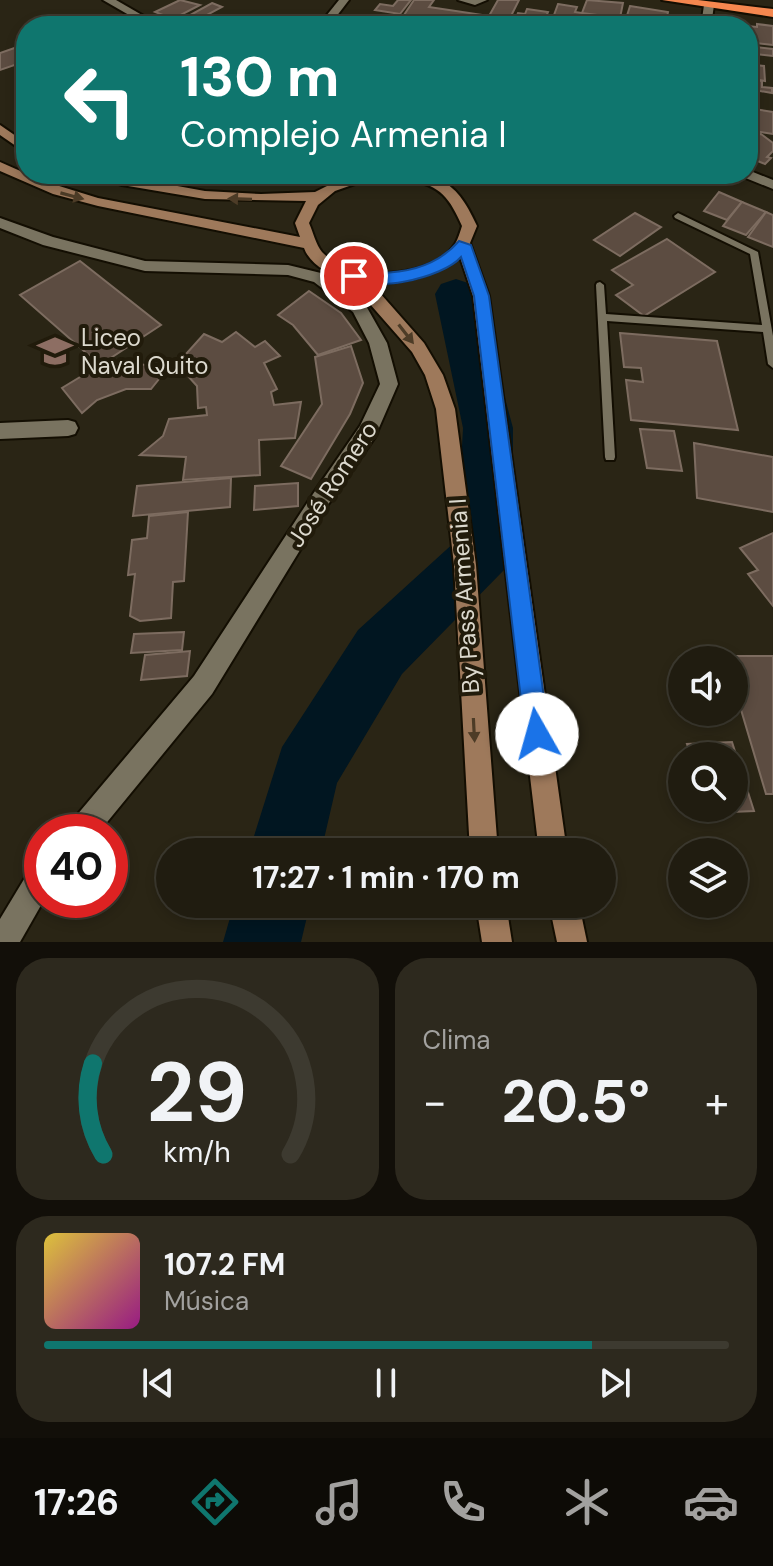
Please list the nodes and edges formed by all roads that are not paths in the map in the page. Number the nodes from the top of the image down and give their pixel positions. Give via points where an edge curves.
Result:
1 (108, 0) edge
2 (344, 0) edge
3 (461, 0) edge
4 (484, 0) edge
5 (668, 0) edge
6 (743, 0) edge
7 (773, 4) edge
8 (709, 5) junction
9 (773, 13) edge
10 (138, 16) edge
11 (331, 16) edge
12 (707, 16) edge
13 (0, 129) edge
14 (16, 141) edge
15 (35, 184) edge
16 (146, 184) edge
17 (331, 184) edge
18 (431, 184) edge
19 (318, 196) junction
20 (678, 216) dead end
21 (0, 223) edge
22 (306, 243) junction
23 (464, 245) junction
24 (354, 276) junction
25 (600, 285) dead end
26 (602, 317) junction
27 (767, 329) junction
28 (773, 364) edge
29 (68, 428) dead end
30 (0, 431) edge
31 (610, 457) dead end
32 (96, 814) edge
33 (483, 838) edge
34 (551, 838) edge
35 (24, 906) edge
36 (493, 918) edge
37 (567, 918) edge
38 (3, 942) edge
39 (497, 942) edge
40 (572, 942) edge

1 - 10 street
2 - 11 street
3 - 4 lane
5 - 8 highway
6 - 7 highway
8 - 9 highway
8 - 12 street
13 - 14 main road
15 -> 22 main road via 231,231
19 -> 16 main road via 222,199
17 - 19 main road
18 - 23 main road, By Pass Armenia I via 457,198 467,213
19 - 22 main road via 302,223
20 - 27 lane via 754,252
21 - 32 street, José Romero via 145,266 288,270 319,278 359,308 378,343 389,384 368,431 203,685
22 - 24 main road via 324,263
23 - 24 main road via 432,271 380,280
23 - 34 main road, By Pass Armenia I via 481,296
24 -> 33 main road, By Pass Armenia I via 412,341 444,402 466,548
25 - 26 lane
26 - 27 lane
26 - 31 lane
27 - 28 lane
29 - 30 street
35 - 38 street
36 - 39 main road
37 - 40 main road

